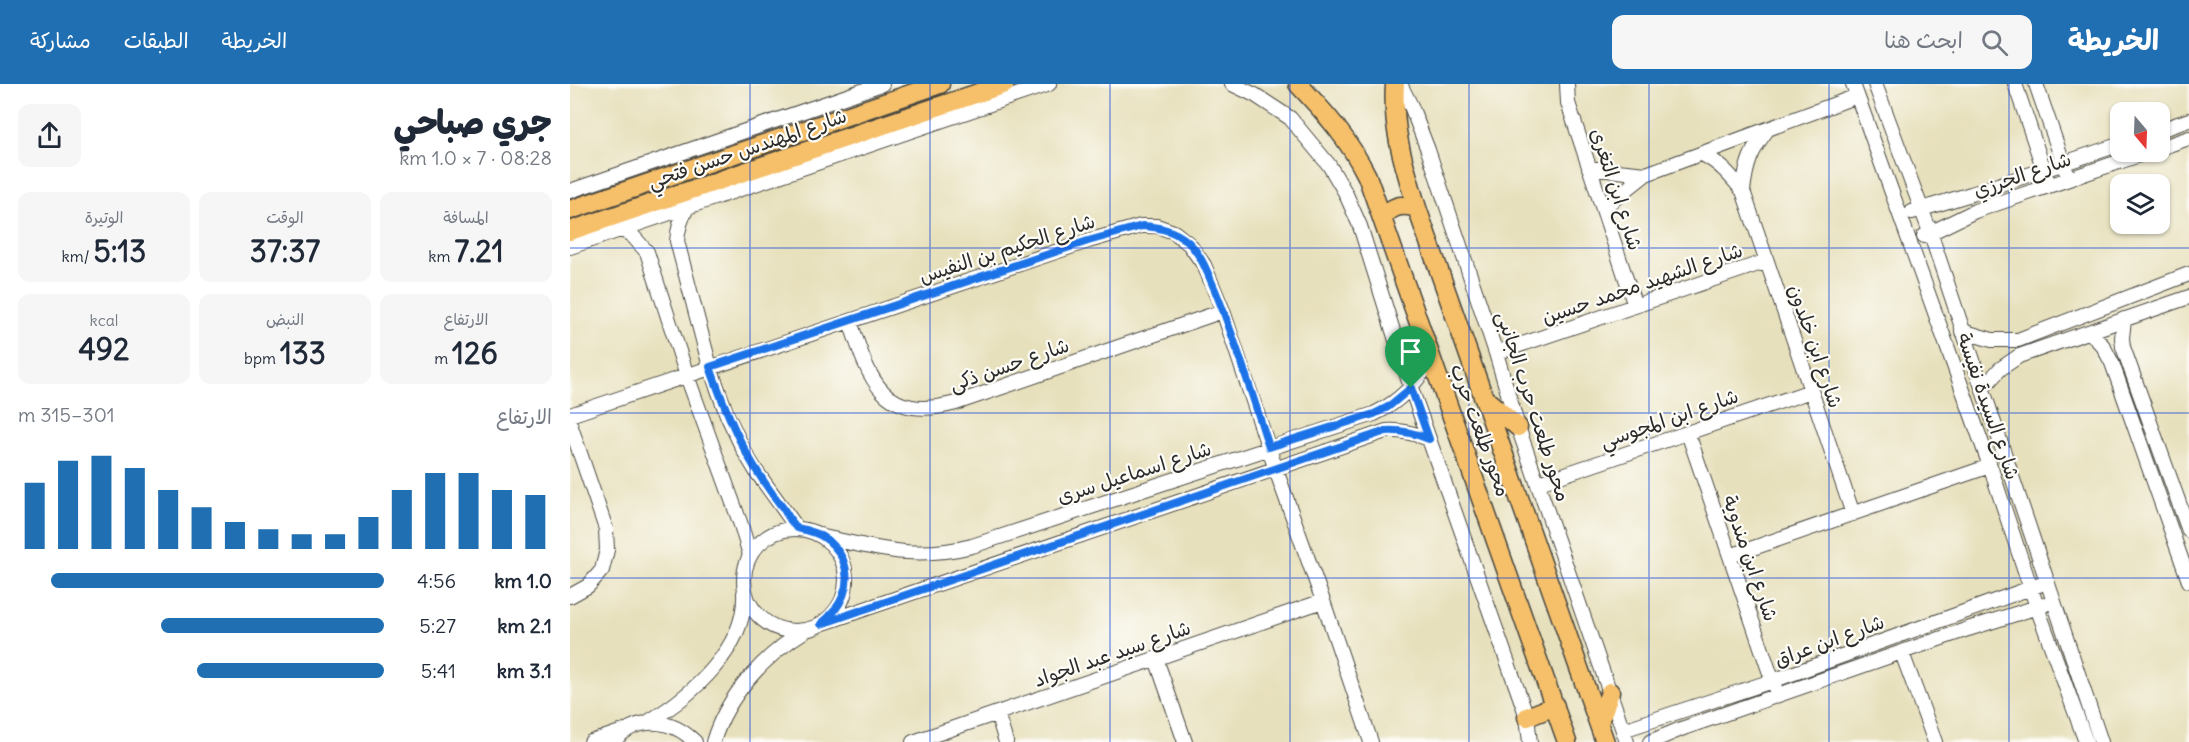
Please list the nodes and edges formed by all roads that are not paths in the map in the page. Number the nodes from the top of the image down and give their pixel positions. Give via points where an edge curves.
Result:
1 (836, 84) edge
2 (882, 84) edge
3 (939, 84) edge
4 (1049, 84) edge
5 (1232, 84) edge
6 (1298, 84) edge
7 (1395, 84) edge
8 (1400, 84) edge
9 (1567, 84) edge
10 (1875, 84) edge
11 (2015, 84) edge
12 (2036, 84) edge
13 (1855, 90) edge
14 (1001, 91) edge
15 (841, 98) junction
16 (2189, 120) edge
17 (2170, 127) edge
18 (1768, 129) junction
19 (2189, 138) edge
20 (2170, 144) edge
21 (2110, 148) edge
22 (829, 152) junction
23 (1702, 154) junction
24 (2118, 162) edge
25 (2063, 164) junction
26 (1589, 168) junction
27 (663, 169) junction
28 (2043, 170) junction
29 (1646, 174) junction
30 (2069, 178) junction
31 (2049, 185) junction
32 (570, 191) edge
33 (1743, 191) junction
34 (688, 206) junction
35 (1417, 208) junction
36 (1603, 208) junction
37 (1921, 209) junction
38 (570, 210) edge
39 (1901, 215) junction
40 (1382, 219) junction
41 (621, 230) junction
42 (570, 231) edge
43 (1930, 232) junction
44 (1911, 242) junction
45 (570, 247) edge
46 (1767, 261) junction
47 (2189, 274) edge
48 (2189, 297) edge
49 (1635, 306) junction
50 (1223, 311) junction
51 (2124, 319) junction
52 (850, 321) junction
53 (1962, 331) junction
54 (2090, 332) junction
55 (1496, 353) junction
56 (1432, 360) junction
57 (710, 367) junction
58 (687, 376) junction
59 (1411, 388) junction
60 (1983, 388) junction
61 (1811, 390) junction
62 (1482, 396) junction
63 (570, 415) edge
64 (570, 424) edge
65 (1518, 427) junction
66 (1688, 433) junction
67 (1429, 439) junction
68 (1269, 447) junction
69 (1990, 466) junction
70 (1276, 470) junction
71 (1539, 483) junction
72 (1853, 513) junction
73 (2168, 523) junction
74 (2188, 525) edge
75 (797, 528) junction
76 (824, 537) junction
77 (2174, 540) junction
78 (750, 555) junction
79 (1730, 556) junction
80 (2189, 581) edge
81 (2046, 583) junction
82 (744, 585) junction
83 (2031, 588) junction
84 (570, 596) edge
85 (1323, 601) junction
86 (2053, 603) junction
87 (2037, 607) junction
88 (821, 624) junction
89 (808, 629) junction
90 (1902, 653) junction
91 (1156, 658) junction
92 (1772, 681) junction
93 (1610, 692) junction
94 (1778, 696) junction
95 (1555, 706) junction
96 (997, 713) junction
97 (1527, 717) junction
98 (648, 722) junction
99 (1599, 723) junction
100 (625, 731) junction
101 (1625, 736) edge
102 (591, 742) edge
103 (613, 742) edge
104 (695, 742) edge
105 (713, 742) edge
106 (913, 742) edge
107 (1006, 742) edge
108 (1185, 742) edge
109 (1371, 742) edge
110 (1530, 742) edge
111 (1567, 742) edge
112 (1605, 742) edge
113 (1650, 742) edge
114 (1935, 742) edge
115 (2086, 742) edge
116 (2101, 742) edge

1 - 15 street
2 - 15 street
3 - 27 main road, شارع المهندس حسن فتحي
4 - 14 street
5 - 59 street via 1290,117 1329,165 1345,192 1364,236
6 - 40 main road, محور طلعت حرب via 1355,151
7 - 35 main road, محور طلعت حرب via 1398,146
8 - 55 street, محور طلعت حرب الجانبى via 1428,150
9 - 26 street, شارع ابن التغرى via 1568,103
10 - 37 street, شارع السيدة نفيسة
11 - 28 street
12 - 25 street
13 - 18 street
13 - 39 street, شارع السيدة نفيسة
14 - 22 main road, شارع المهندس حسن فتحي
15 - 27 street
16 - 17 street
18 - 23 street
18 - 33 street via 1754,148
19 - 20 street
21 - 25 street, شارع الجرزي
22 - 34 street
22 - 42 main road, شارع المهندس حسن فتحي
23 - 29 street
23 - 33 street, شارع ابن خلدون via 1724,168
24 - 30 street, شارع الجرزي
25 - 28 street, شارع الجرزي
25 - 30 street
26 - 29 street
26 - 36 street, شارع ابن التغرى
27 - 32 street
27 - 38 main road, شارع المهندس حسن فتحي
28 - 31 street
28 - 37 street, شارع الجرزي
29 - 36 street
30 - 31 street, شارع الجرزي
31 - 43 street, شارع الجرزي via 1975,211
33 - 46 street, شارع ابن خلدون
34 - 41 street
34 - 57 street via 679,223 677,241
35 - 40 main road via 1393,207
35 - 62 main road, محور طلعت حرب
36 - 49 street, شارع ابن التغرى
37 - 39 street, شارع الجرزي
37 - 43 street, شارع السيدة نفيسة
39 - 44 street, شارع السيدة نفيسة
40 - 56 main road, محور طلعت حرب
41 - 45 street
41 - 58 street via 632,235 647,252
43 - 44 street, شارع الجرزي
43 - 53 street, شارع السيدة نفيسة
44 - 69 street, شارع السيدة نفيسة
46 - 49 street, شارع الشهيد محمد حسين
46 - 61 street, شارع ابن خلدون
47 - 53 street via 2018,340 1992,340
48 - 51 street
49 - 55 street, شارع الشهيد محمد حسين
50 - 52 street, شارع الحكيم بن النفيس via 1190,244 1174,232 1142,226
50 - 52 street, شارع حسن ذكى via 956,403 921,409 888,397 877,386 866,369
50 - 68 street, شارع الحكيم بن النفيس
51 - 54 street
51 - 74 street via 2123,347
52 - 57 street, شارع الحكيم بن النفيس
53 - 60 street, شارع السيدة نفيسة
54 - 60 street via 2009,361
54 - 73 street via 2112,363
55 - 65 street, محور طلعت حرب الجانبى
56 - 59 street, شارع اسماعيل سرى
56 - 95 main road, محور طلعت حرب
57 - 58 street, شارع الحكيم بن النفيس
57 - 75 street via 744,452
58 - 63 street, شارع الحكيم بن النفيس
58 - 78 street
59 - 67 street
59 - 68 street, شارع اسماعيل سرى via 1374,414
60 - 81 street, شارع السيدة نفيسة
61 - 66 street, شارع ابن المجوسي
61 - 72 street, شارع ابن خلدون
62 - 65 main road
62 - 99 main road, محور طلعت حرب
64 - 84 street via 606,529 608,550 602,570 588,586
65 - 71 street, محور طلعت حرب الجانبى
66 - 71 street, شارع ابن المجوسي
66 - 79 street, شارع ابن مندوية
67 - 70 street via 1412,432 1386,431
67 - 97 street
68 - 70 street, شارع الحكيم بن النفيس
68 - 76 street, شارع اسماعيل سرى via 947,552 888,551
69 - 72 street
69 - 83 street, شارع السيدة نفيسة
70 - 85 street, شارع الحكيم بن النفيس
70 - 88 street
71 - 93 street, محور طلعت حرب الجانبى
72 - 79 street
73 - 74 street
73 - 77 street
74 - 77 street
75 - 76 street
75 - 78 street via 770,535
76 - 88 street via 843,560 846,588 833,614
77 - 80 street
78 - 82 street via 743,570
79 - 92 street, شارع ابن مندوية
81 - 83 street, شارع ابن عراق
81 - 86 street, شارع السيدة نفيسة
82 - 89 street via 747,599 766,622 786,630
82 - 98 street via 745,608 718,663 698,687
83 - 87 street, شارع السيدة نفيسة
83 - 92 street, شارع ابن عراق
85 - 91 street, شارع سيد عبد الجواد
85 - 109 street, شارع الحكيم بن النفيس
86 - 87 street, شارع ابن عراق
86 - 116 street, شارع السيدة نفيسة
87 - 90 street, شارع ابن عراق
87 - 115 street, شارع السيدة نفيسة
88 - 89 street
89 - 105 street via 769,657 749,678
90 - 94 street, شارع ابن عراق
90 - 114 street
91 - 96 street, شارع سيد عبد الجواد
91 - 108 street
92 - 94 street, شارع ابن مندوية
92 - 101 street, شارع ابن عراق
93 - 99 main road
93 - 101 street, محور طلعت حرب الجانبى
94 - 113 street, شارع ابن عراق
95 - 97 main road
95 - 111 main road, محور طلعت حرب
96 - 106 street, شارع سيد عبد الجواد
96 - 107 street
97 - 110 street
98 - 100 street
98 - 104 street via 675,726
99 - 112 main road, محور طلعت حرب
100 - 102 street
100 - 103 street

